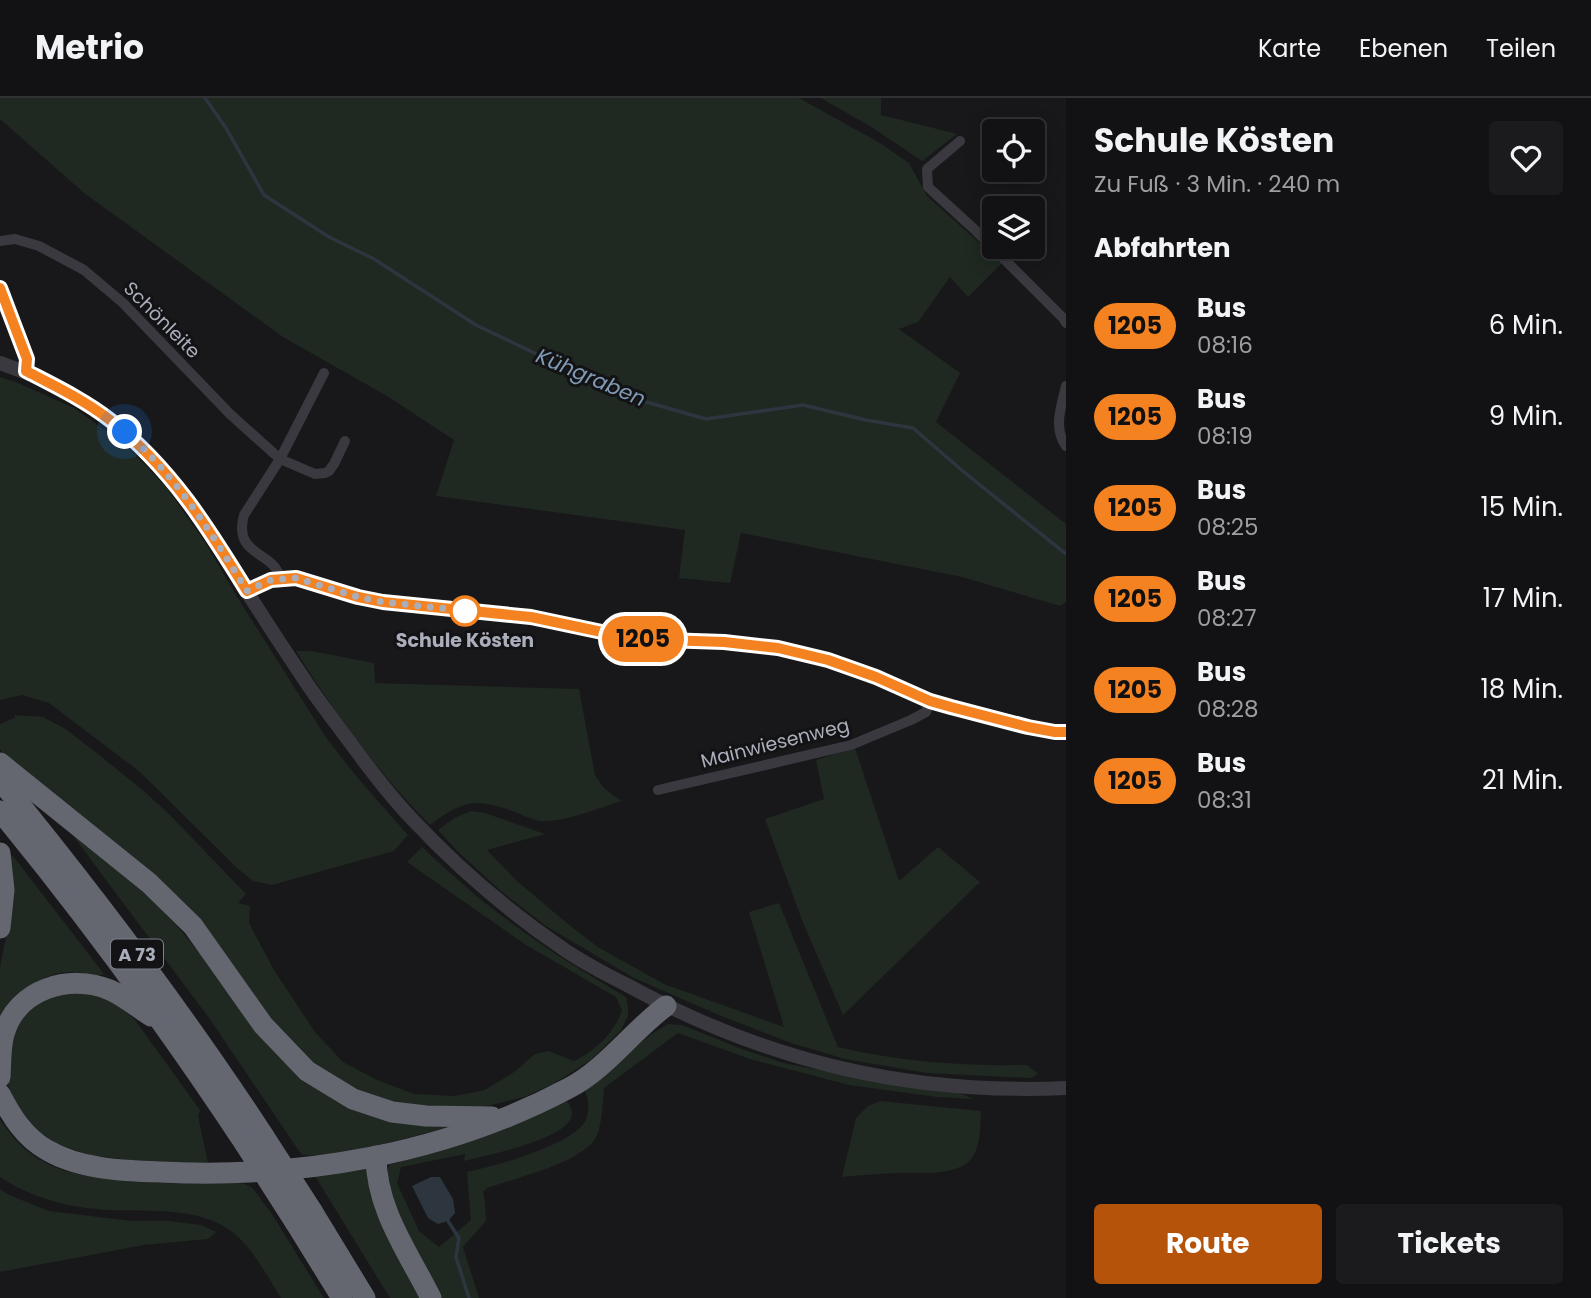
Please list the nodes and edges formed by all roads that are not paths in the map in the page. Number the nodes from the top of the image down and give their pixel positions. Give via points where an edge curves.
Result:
1 (960, 141) dead end
2 (0, 241) edge
3 (0, 289) edge
4 (1066, 323) edge
5 (0, 363) edge
6 (26, 371) junction
7 (324, 373) dead end
8 (1066, 386) edge
9 (345, 441) dead end
10 (1066, 446) edge
11 (280, 459) junction
12 (276, 580) junction
13 (247, 591) junction
14 (930, 701) junction
15 (1066, 732) edge
16 (0, 763) edge
17 (0, 780) edge
18 (658, 790) dead end
19 (0, 811) edge
20 (0, 853) edge
21 (0, 928) edge
22 (666, 1006) junction
23 (164, 1025) junction
24 (0, 1077) edge
25 (1066, 1088) edge
26 (0, 1094) edge
27 (508, 1118) junction
28 (254, 1139) junction
29 (376, 1156) junction
30 (304, 1217) junction
31 (342, 1298) edge
32 (365, 1298) edge
33 (431, 1298) edge

1 - 4 street via 928,169 928,187
2 - 11 street, Schönleite via 15,239 39,246 84,271 123,303
3 - 6 street via 27,359
5 - 6 street
6 - 13 street via 108,418 142,447 191,504
7 - 11 street
8 - 10 street via 1058,426
9 - 11 street, Schönleite via 325,473 315,474
11 - 12 street via 242,522 248,548 279,573
12 - 13 street
12 - 14 street via 296,578 383,602 531,617 635,639 778,648 828,660
13 - 22 street via 306,682 373,772 447,855 564,949
14 - 15 street via 1028,727
14 - 18 street, Mainwiesenweg via 919,716 851,745
16 - 27 highway via 149,883 193,926 263,1025 307,1071 353,1099 392,1112
17 - 28 highway, A 73 via 209,1054
19 - 23 highway, A 73
20 - 21 highway via 4,890
22 - 25 street via 748,1041 855,1072 950,1086
22 - 27 highway via 575,1084
23 - 24 highway via 113,991 97,986 81,982 44,989 10,1019 1,1048
23 - 28 highway, A 73
26 - 29 highway via 12,1118 47,1151 97,1167 241,1173 328,1166
27 - 29 highway
28 - 30 highway, A 73, bridge
29 - 33 highway via 384,1205
30 - 31 highway, A 73
30 - 32 highway, A 73

